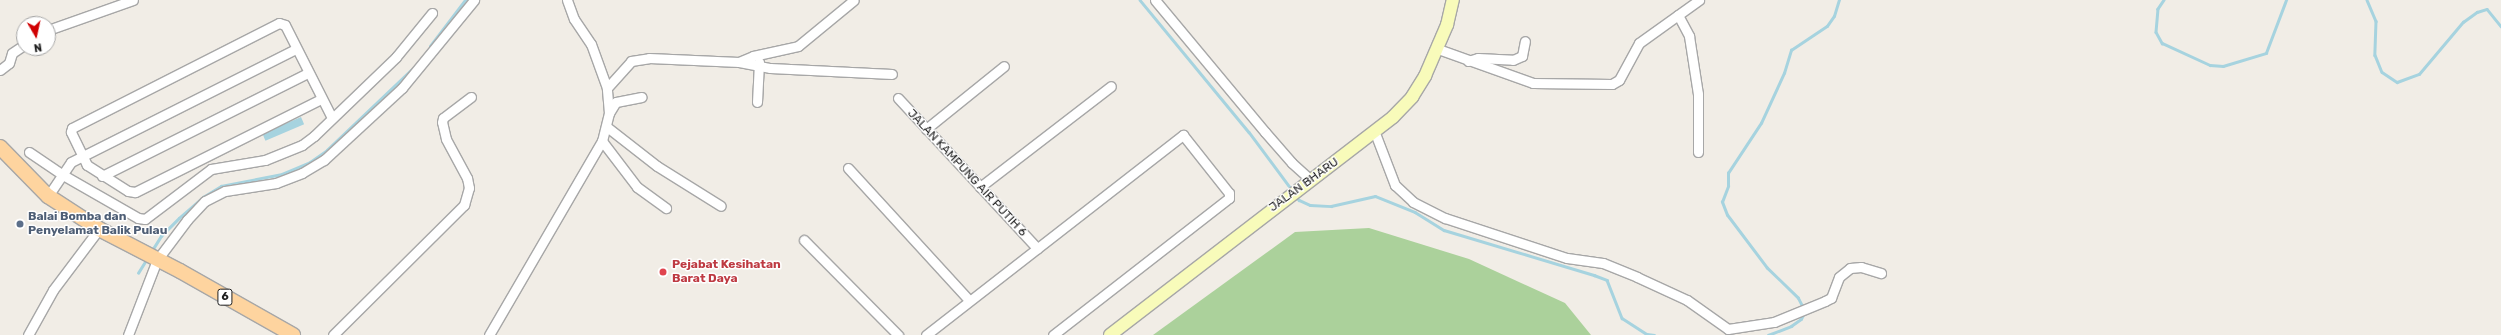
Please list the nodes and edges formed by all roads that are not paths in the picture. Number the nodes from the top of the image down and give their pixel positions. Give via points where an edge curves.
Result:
1 (133, 0) edge
2 (474, 0) edge
3 (567, 0) edge
4 (854, 0) edge
5 (1155, 0) edge
6 (1453, 0) edge
7 (1698, 0) edge
8 (432, 13) dead end
9 (1678, 15) junction
10 (56, 27) edge
11 (1525, 41) dead end
12 (296, 49) junction
13 (1438, 49) junction
14 (16, 50) edge
15 (759, 55) junction
16 (1468, 61) junction
17 (739, 62) junction
18 (759, 66) junction
19 (1004, 66) dead end
20 (0, 70) edge
21 (308, 73) junction
22 (892, 74) dead end
23 (1111, 86) dead end
24 (607, 88) junction
25 (471, 97) dead end
26 (642, 97) dead end
27 (898, 98) dead end
28 (322, 99) junction
29 (757, 102) dead end
30 (609, 113) junction
31 (332, 118) junction
32 (607, 127) junction
33 (926, 129) junction
34 (1375, 133) junction
35 (602, 141) junction
36 (0, 147) edge
37 (29, 152) dead end
38 (1698, 152) dead end
39 (81, 156) junction
40 (848, 168) dead end
41 (63, 175) junction
42 (102, 176) junction
43 (1312, 180) junction
44 (980, 187) junction
45 (48, 196) junction
46 (721, 206) dead end
47 (666, 208) dead end
48 (99, 229) junction
49 (804, 240) dead end
50 (1037, 248) junction
51 (157, 260) junction
52 (1881, 273) dead end
53 (969, 300) junction
54 (28, 335) edge
55 (128, 335) edge
56 (293, 335) edge
57 (333, 335) edge
58 (489, 335) edge
59 (898, 335) edge
60 (926, 335) edge
61 (1053, 335) edge
62 (1110, 335) edge

1 - 10 street
2 - 51 street via 422,66 337,150 302,173 276,183 216,195 187,220
3 - 24 street via 574,19 591,44
4 - 15 street via 798,46
5 - 43 street via 1292,163
6 - 13 main road, JALAN BHARU
7 - 9 street
8 - 31 street via 396,57
9 - 16 street via 1639,43 1619,80 1612,84 1543,84
9 - 38 street via 1689,36 1698,94
11 - 16 street via 1522,56 1513,60 1478,58
12 - 21 street
12 - 39 street
12 - 39 street via 286,25 279,22 274,24 72,128 72,135
13 - 16 street
13 - 34 main road, JALAN BHARU via 1412,97
14 - 20 street via 12,53 9,63
15 - 17 street
15 - 18 street
17 - 18 street
17 - 24 street via 639,58 625,66
18 - 22 street
18 - 29 street
19 - 33 street
21 - 28 street
21 - 42 street
23 - 44 street
24 - 30 street
25 - 57 street via 443,118 442,122 446,139 467,178 469,188 464,205
26 - 30 street via 616,102
27 - 33 street, JALAN KAMPUNG AIR PUTIH 6
28 - 31 street
28 - 42 street via 135,192 128,191
30 - 32 street
31 - 41 street via 302,145 265,160 211,169 145,219 138,218
32 - 35 street
32 - 46 street via 657,166
33 - 44 street, JALAN KAMPUNG AIR PUTIH 6
34 - 43 main road, JALAN BHARU
34 - 52 street via 1399,191 1445,218 1567,258 1594,260 1610,266 1687,300 1728,329 1765,324 1831,298 1839,277 1850,268 1861,267
35 - 47 street via 637,187
35 - 58 street
36 - 45 main road, 6
37 - 41 street
39 - 41 street via 71,162
39 - 42 street via 86,165
40 - 53 street
41 - 45 street
43 - 62 main road, JALAN BHARU
44 - 50 street, JALAN KAMPUNG AIR PUTIH 6
45 - 48 main road, 6
48 - 51 main road, 6
48 - 54 street via 53,290
49 - 59 street
50 - 53 street
50 - 61 street via 1183,135 1228,192 1229,198 1223,204
51 - 55 street
51 - 56 main road, 6
53 - 60 street

